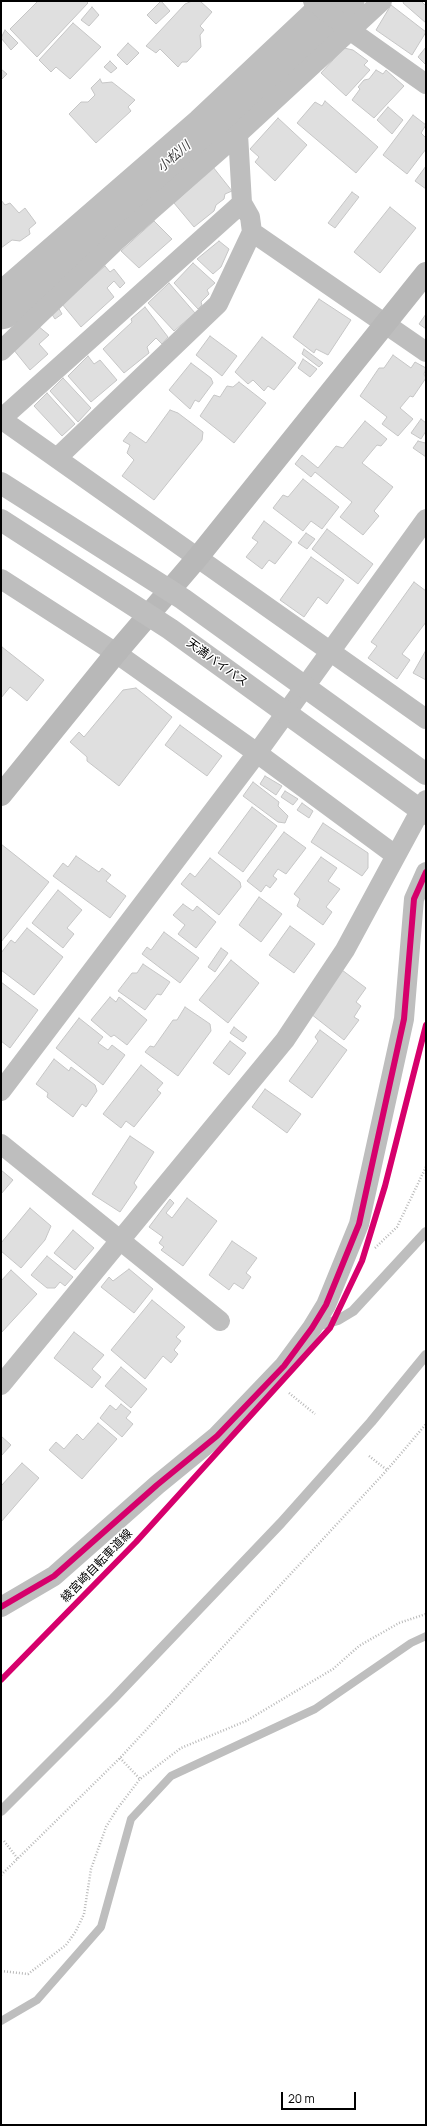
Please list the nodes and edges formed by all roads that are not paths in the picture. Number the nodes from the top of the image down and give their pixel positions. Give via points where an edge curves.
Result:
1 (382, 1) edge
2 (315, 2) edge
3 (351, 31) junction
4 (426, 84) edge
5 (238, 134) junction
6 (242, 203) junction
7 (252, 232) junction
8 (426, 274) edge
9 (385, 322) junction
10 (1, 350) edge
11 (426, 352) edge
12 (1, 419) edge
13 (58, 457) junction
14 (1, 483) edge
15 (426, 519) edge
16 (1, 520) edge
17 (198, 557) junction
18 (1, 579) edge
19 (330, 650) junction
20 (116, 653) junction
21 (426, 719) edge
22 (257, 753) junction
23 (426, 774) edge
24 (1, 795) edge
25 (426, 800) edge
26 (426, 814) edge
27 (395, 855) junction
28 (426, 872) edge
29 (1, 1091) edge
30 (1, 1144) edge
31 (426, 1232) edge
32 (120, 1242) junction
33 (220, 1321) dead end
34 (312, 1328) junction
35 (426, 1355) edge
36 (1, 1385) edge
37 (1, 1607) edge
38 (1, 1811) edge

1 - 3 street
2 - 3 street
3 - 4 street
3 - 5 street
5 - 6 street
5 - 10 street via 116,242
6 - 7 street via 250,217
6 - 12 street
7 - 9 street
7 - 13 street via 218,304
8 - 9 street
9 - 11 street
9 - 17 street
12 - 13 street
13 - 17 street
14 - 23 highway via 183,599
15 - 19 street
16 - 26 highway, 天満バイパス via 170,629
17 - 19 street
17 - 20 street
18 - 20 street
19 - 21 street
19 - 22 street
20 - 22 street
20 - 24 street
22 - 27 street
22 - 29 street
25 - 27 street
27 - 32 street via 345,950 285,1040
28 - 34 street via 414,899 404,1019 359,1224 326,1305
30 - 32 street
31 - 34 lane via 353,1311 338,1320
32 - 33 street
32 - 36 street
34 - 37 street via 284,1366 217,1436 54,1576
35 - 38 lane via 371,1422 281,1523 113,1699

